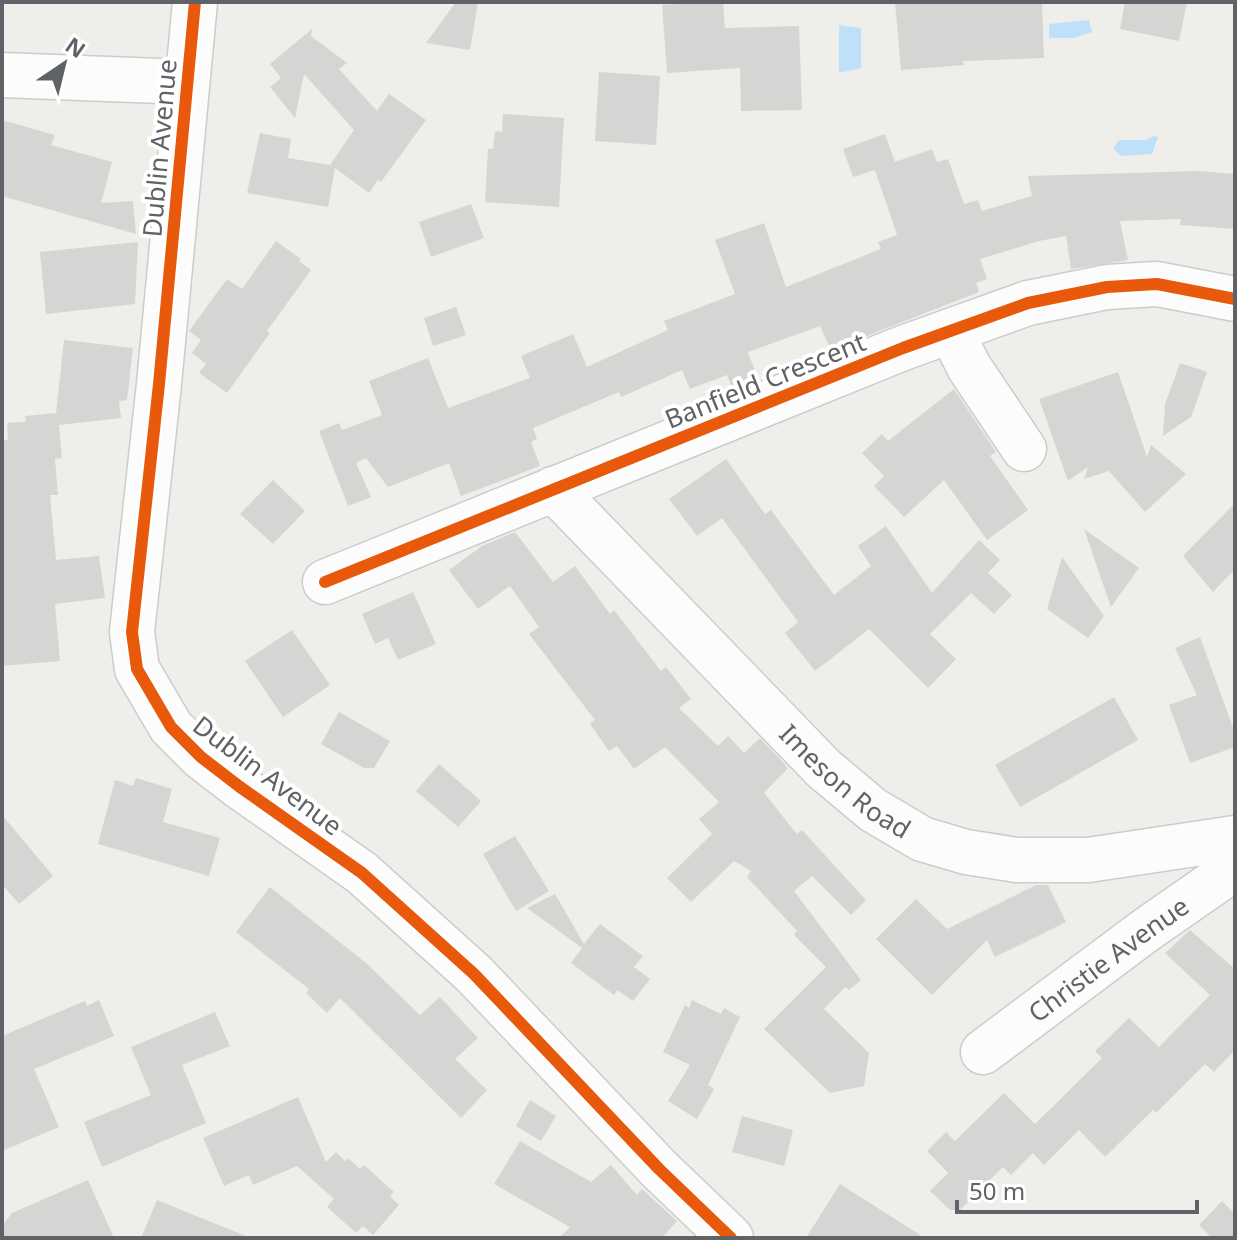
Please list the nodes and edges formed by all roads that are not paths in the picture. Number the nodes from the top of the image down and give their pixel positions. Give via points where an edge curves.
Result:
1 (195, 2) edge
2 (2, 75) edge
3 (187, 82) junction
4 (1235, 299) edge
5 (951, 331) junction
6 (1024, 449) dead end
7 (553, 489) junction
8 (325, 582) dead end
9 (1235, 838) edge
10 (1235, 868) edge
11 (983, 1052) dead end
12 (731, 1238) edge

1 - 3 street, Dublin Avenue
2 - 3 street
3 - 12 street, Dublin Avenue via 132,632 137,669 171,727 201,757 362,873 474,974
4 - 5 street, Banfield Crescent via 1157,284 1107,287 1028,303
5 - 6 street
5 - 7 street, Banfield Crescent
7 - 8 street, Banfield Crescent
7 - 9 street, Imeson Road via 824,769 873,810 922,839 1017,860 1088,860
10 - 11 street, Christie Avenue

